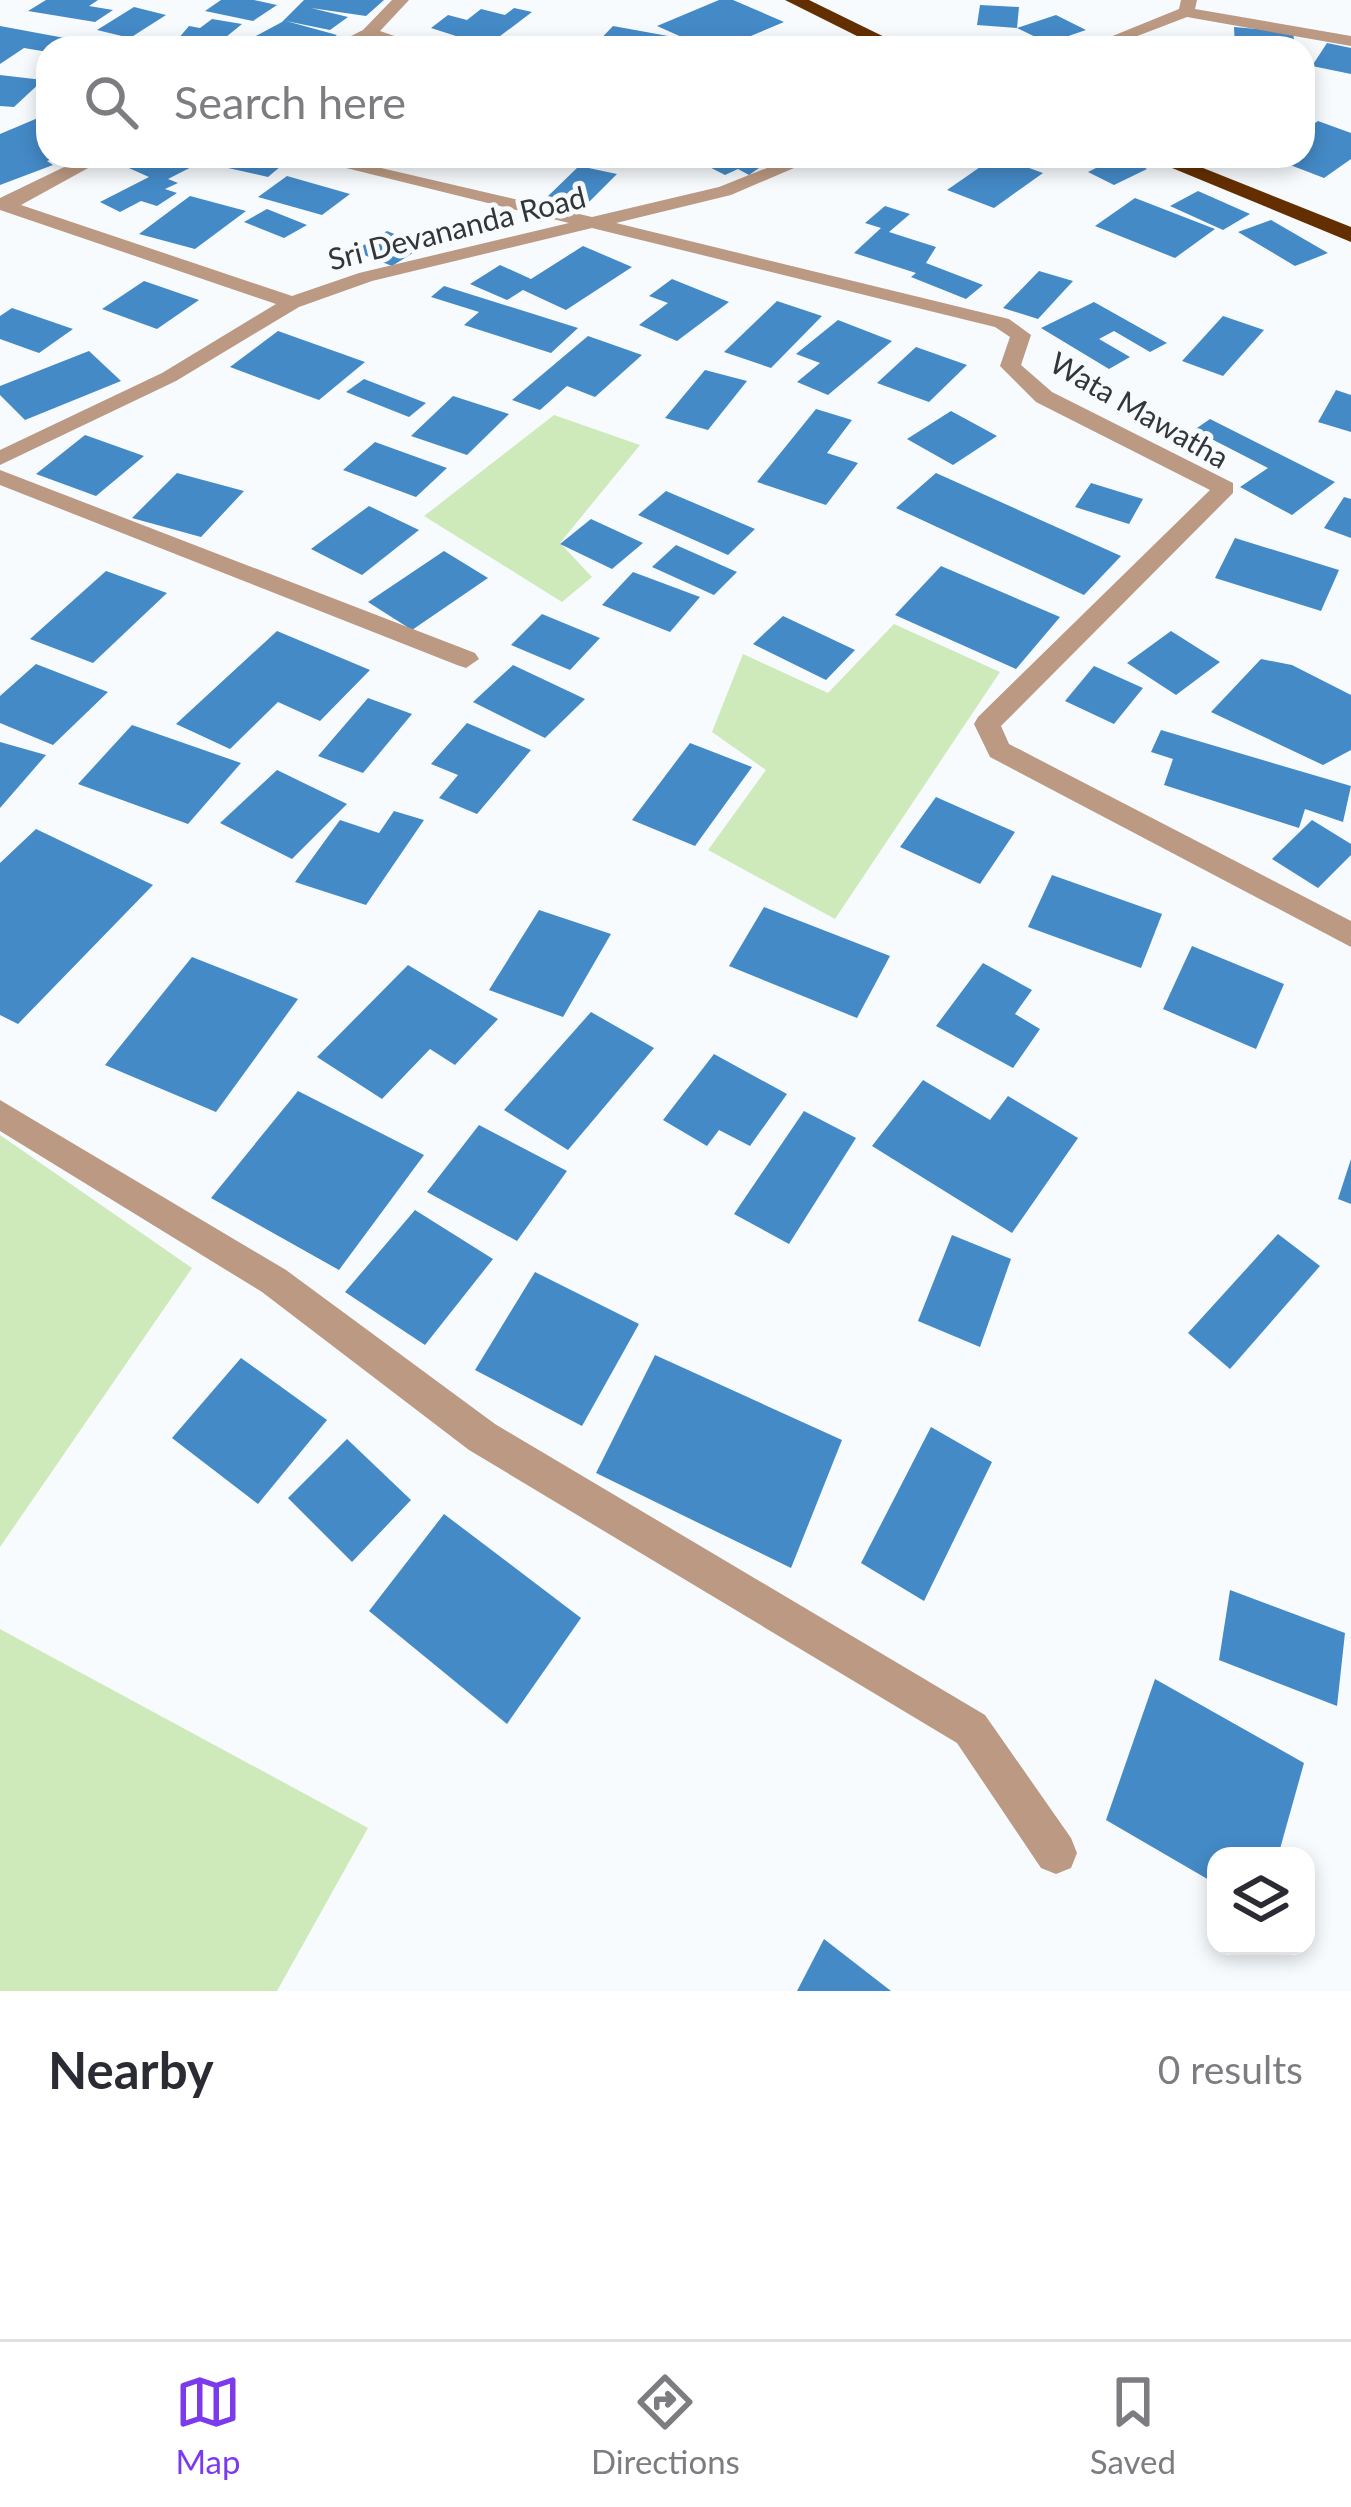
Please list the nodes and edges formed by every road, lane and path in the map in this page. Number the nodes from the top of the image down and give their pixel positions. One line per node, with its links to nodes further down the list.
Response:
1 (400, 0): 4 (street)
2 (794, 0): 7 (highway)
3 (1188, 6): 8 (street); 9 (street)
4 (369, 33): 5 (street); 6 (street)
5 (362, 36)
6 (379, 36)
7 (872, 36)
8 (1119, 36)
9 (1351, 40)
10 (77, 168): 14 (street)
11 (369, 168): 15 (street, Wata Mawatha)
12 (783, 168): 15 (street, Sri Devananda Road)
13 (1184, 168): 16 (highway)
14 (2, 205): 17 (street)
15 (604, 224): 17 (street, Sri Devananda Road); 21 (street, Wata Mawatha)
16 (1351, 235)
17 (292, 303): 18 (street, Sri Devananda Road)
18 (0, 458)
19 (0, 477): 20 (street)
20 (466, 659)
21 (1351, 935)
22 (0, 1114): 23 (street)
23 (1056, 1853)

